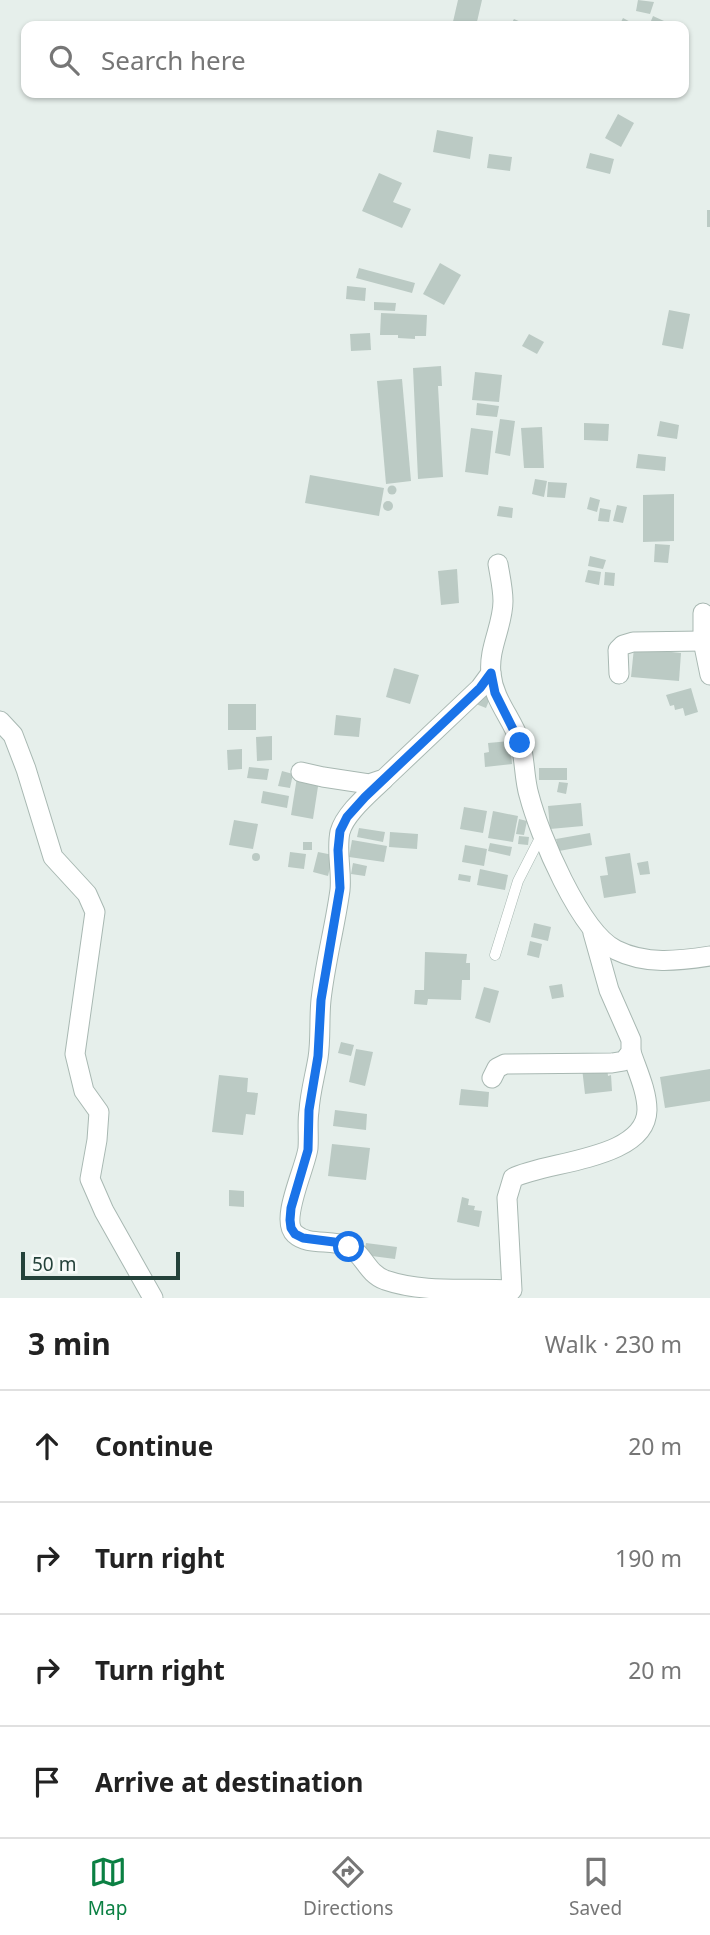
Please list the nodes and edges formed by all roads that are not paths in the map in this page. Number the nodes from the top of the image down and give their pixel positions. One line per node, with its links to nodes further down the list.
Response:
1 (498, 564): 4 (street)
2 (703, 613): 3 (street)
3 (704, 641): 5 (street); 6 (street)
4 (491, 673): 9 (street); 10 (street)
5 (619, 674)
6 (710, 675)
7 (0, 721): 16 (street)
8 (301, 772): 9 (street)
9 (384, 779): 14 (street)
10 (541, 835): 11 (street); 12 (lane)
11 (593, 933): 13 (street); 14 (street)
12 (495, 955)
13 (710, 956)
14 (631, 1052): 15 (street)
15 (492, 1078)
16 (153, 1298)

